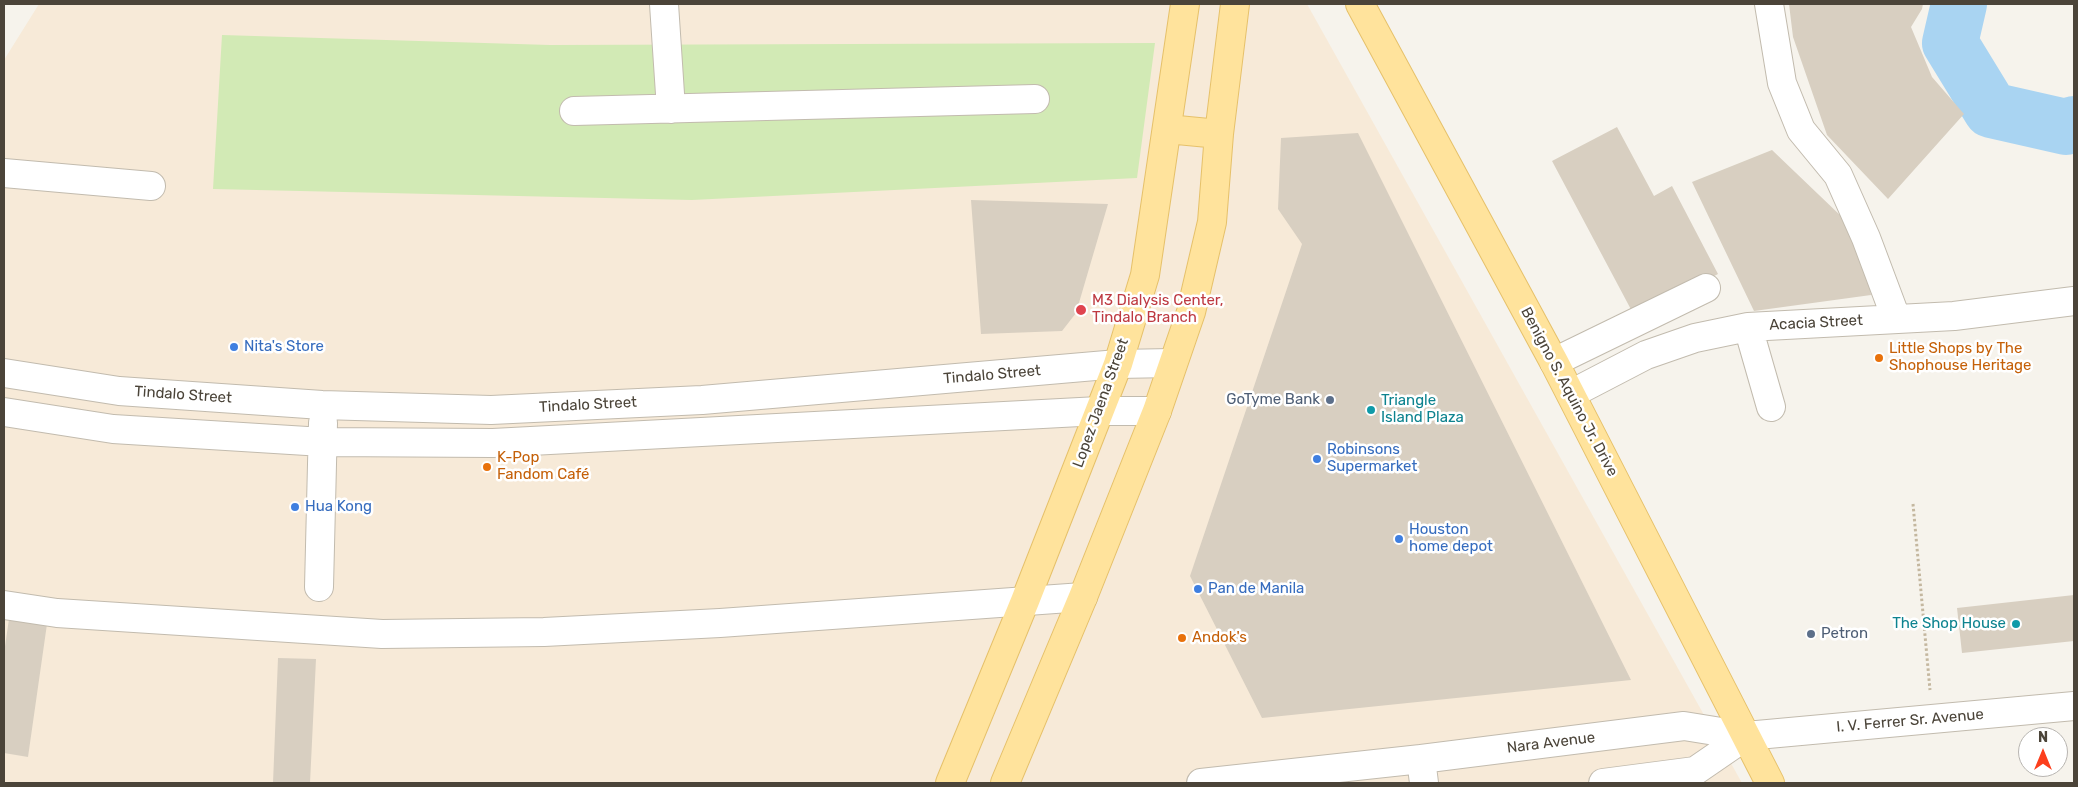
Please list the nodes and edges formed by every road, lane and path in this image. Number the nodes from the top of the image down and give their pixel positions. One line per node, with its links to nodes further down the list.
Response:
1 (664, 4): 7 (street)
2 (1185, 4): 9 (main road, Lopez Jaena Street)
3 (1235, 4): 10 (main road)
4 (1360, 4): 17 (main road, Benigno S. Aquino Jr. Drive)
5 (1769, 4): 15 (street)
6 (1035, 99): 7 (street)
7 (670, 110): 8 (street)
8 (574, 111)
9 (1167, 129): 10 (main road); 19 (main road, Lopez Jaena Street)
10 (1219, 134): 18 (main road)
11 (4, 174): 12 (street)
12 (151, 186)
13 (1706, 288): 17 (street)
14 (2074, 301): 15 (street, Acacia Street)
15 (1896, 318): 16 (street, Acacia Street)
16 (1748, 327): 22 (street, Acacia Street); 25 (street)
17 (1554, 362): 22 (main road, Benigno S. Aquino Jr. Drive)
18 (1172, 363): 19 (street, Tindalo Street); 28 (main road)
19 (1118, 364): 23 (street, Tindalo Street); 27 (main road, Lopez Jaena Street)
20 (4, 373): 21 (street, Tindalo Street)
21 (119, 391): 24 (street, Tindalo Street); 30 (street)
22 (1571, 394): 41 (main road, Benigno S. Aquino Jr. Drive)
23 (702, 400): 26 (street, Tindalo Street); 31 (street)
24 (322, 405): 26 (street, Tindalo Street); 32 (street)
25 (1771, 407)
26 (491, 410): 33 (street)
27 (1100, 411): 28 (street); 31 (street); 37 (main road, Lopez Jaena Street)
28 (1157, 411): 36 (main road)
29 (4, 412): 30 (street)
30 (113, 429): 32 (street)
31 (703, 432): 33 (street)
32 (323, 442): 33 (street); 35 (street)
33 (493, 442)
34 (1913, 504): 40 (path)
35 (319, 586)
36 (1083, 597): 37 (street); 46 (main road)
37 (1025, 601): 38 (street); 45 (main road, Lopez Jaena Street)
38 (4, 605)
39 (2074, 706): 40 (street, I. V. Ferrer Sr. Avenue)
40 (1932, 719): 41 (street, I. V. Ferrer Sr. Avenue)
41 (1746, 736): 42 (street, Nara Avenue); 44 (street); 49 (main road, Benigno S. Aquino Jr. Drive)
42 (1423, 771): 43 (street, Nara Avenue)
43 (1304, 778): 47 (street, Nara Avenue)
44 (1652, 781): 48 (street)
45 (950, 783)
46 (1005, 783)
47 (1202, 783)
48 (1604, 783)
49 (1770, 783)

